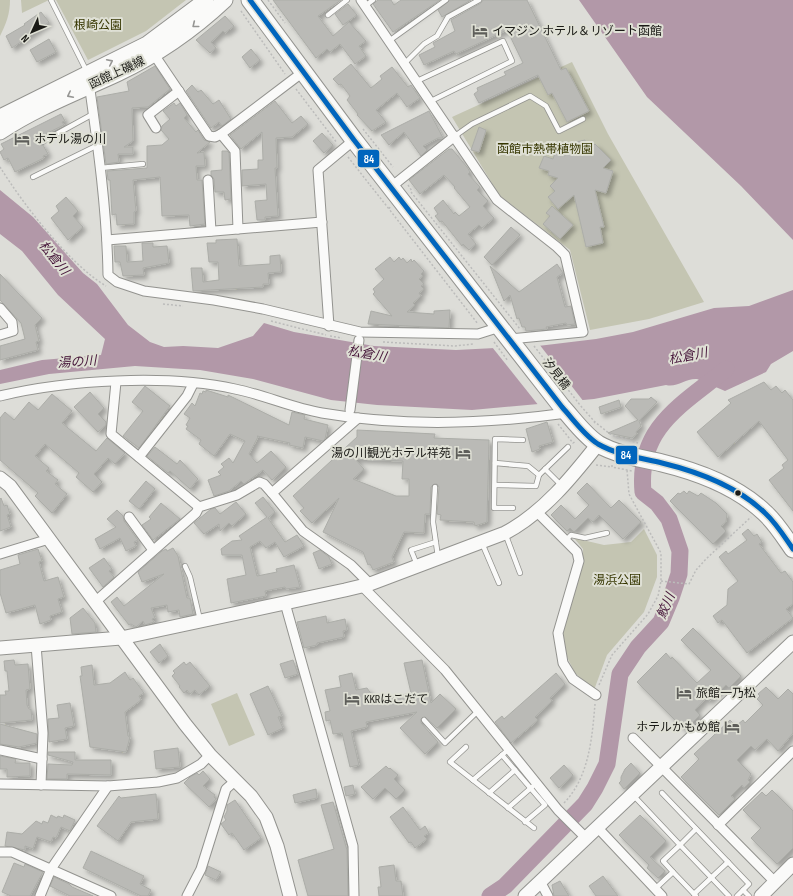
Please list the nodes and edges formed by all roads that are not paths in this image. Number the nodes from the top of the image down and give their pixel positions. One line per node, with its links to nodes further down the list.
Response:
1 (52, 0): 15 (lane)
2 (206, 0): 12 (main road, 函館上磯線)
3 (225, 0): 12 (main road, 函館上磯線, one-way to 12)
4 (347, 0): 10 (lane)
5 (373, 0): 9 (lane)
6 (446, 0): 11 (lane)
7 (479, 0): 13 (lane)
8 (251, 1): 14 (highway)
9 (363, 3): 11 (street)
10 (328, 15)
11 (389, 41): 13 (street)
12 (150, 50): 15 (main road, 函館上磯線); 17 (street)
13 (404, 63): 16 (street)
14 (297, 77): 24 (street); 28 (highway)
15 (88, 79): 19 (street); 20 (main road, 函館上磯線); 23 (main road, 函館上磯線, one-way to 23)
16 (417, 81): 18 (street); 18 (lane)
17 (179, 91): 22 (street); 24 (street)
18 (431, 101): 25 (street)
19 (93, 114): 26 (lane); 27 (street)
20 (0, 117)
21 (583, 119): 25 (lane)
22 (156, 128)
23 (0, 132)
24 (222, 134): 35 (street)
25 (455, 136): 33 (street); 41 (street)
26 (42, 142)
27 (98, 145): 30 (street); 31 (lane)
28 (348, 145): 33 (highway); 34 (street)
29 (143, 164): 30 (lane)
30 (100, 168): 37 (street)
31 (33, 177)
32 (208, 180): 36 (street)
33 (396, 194): 41 (highway)
34 (322, 222): 35 (street); 39 (street)
35 (238, 229): 36 (street)
36 (211, 231): 37 (street)
37 (107, 240): 39 (street)
38 (0, 308): 40 (street)
39 (329, 326): 41 (street)
40 (0, 335)
41 (501, 338): 47 (highway)
42 (359, 341): 46 (street)
43 (116, 382): 44 (street); 45 (street); 52 (street)
44 (193, 384): 48 (street); 52 (street)
45 (0, 396)
46 (350, 408)
47 (569, 408): 48 (street); 50 (highway)
48 (358, 418): 60 (street)
49 (523, 440): 53 (lane)
50 (598, 444): 58 (street); 71 (highway)
51 (568, 447): 54 (lane)
52 (139, 457): 61 (street)
53 (495, 464): 55 (lane); 57 (lane)
54 (545, 470): 55 (lane); 58 (lane)
55 (539, 475): 57 (lane)
56 (0, 478): 67 (street)
57 (495, 485): 62 (lane)
58 (562, 486): 63 (street)
59 (435, 487): 69 (lane)
60 (272, 492): 61 (street); 79 (street)
61 (199, 507): 72 (street)
62 (512, 508)
63 (537, 512): 65 (street); 68 (street)
64 (129, 517): 72 (street)
65 (505, 533): 70 (street); 77 (lane)
66 (607, 534): 68 (lane)
67 (49, 539): 73 (street); 80 (street)
68 (566, 540): 87 (street)
69 (436, 542): 74 (lane); 76 (lane)
70 (481, 542): 74 (street); 78 (lane)
71 (793, 548)
72 (153, 550): 80 (street)
73 (0, 554)
74 (438, 559): 76 (street)
75 (185, 566): 82 (lane)
76 (417, 566): 79 (street)
77 (520, 573)
78 (499, 583)
79 (366, 585): 81 (street); 88 (street)
80 (95, 602): 83 (street)
81 (285, 603): 82 (street); 132 (street)
82 (201, 622): 83 (street)
83 (121, 638): 85 (street); 95 (street)
84 (793, 642): 98 (street)
85 (36, 645): 86 (street); 97 (street)
86 (0, 648)
87 (596, 695)
88 (478, 711): 89 (lane); 92 (street)
89 (424, 720)
90 (633, 738): 98 (street)
91 (466, 748): 100 (lane)
92 (509, 749): 96 (lane); 105 (street)
93 (0, 750): 97 (street)
94 (793, 751): 111 (street)
95 (210, 755): 101 (street); 104 (street)
96 (502, 755): 99 (lane); 100 (lane)
97 (42, 759): 103 (street)
98 (662, 768): 108 (street); 111 (street)
99 (515, 770): 105 (lane); 106 (lane)
100 (473, 780): 106 (lane)
101 (235, 781): 130 (street); 131 (street)
102 (0, 784): 103 (street)
103 (41, 785): 104 (street)
104 (108, 786): 120 (street)
105 (534, 786): 109 (lane); 110 (lane); 115 (street)
106 (489, 793): 109 (lane)
107 (662, 793): 114 (lane)
108 (633, 794): 112 (street); 116 (lane)
109 (508, 808): 110 (lane)
110 (525, 822): 113 (lane)
111 (718, 825): 124 (street)
112 (597, 827): 115 (street); 125 (street)
113 (534, 828)
114 (696, 829): 116 (lane); 118 (lane)
115 (582, 834): 123 (street)
116 (680, 845): 121 (lane); 122 (lane)
117 (0, 852): 120 (street)
118 (728, 862): 122 (lane); 126 (lane)
119 (793, 864): 124 (street)
120 (51, 869): 128 (street); 129 (street)
121 (673, 872): 125 (lane); 127 (lane)
122 (711, 878): 127 (lane); 136 (lane)
123 (540, 882): 133 (street); 134 (street)
124 (775, 882): 139 (street)
125 (655, 889): 135 (street)
126 (743, 890): 137 (lane); 138 (lane)
127 (695, 895)
128 (40, 896)
129 (111, 896)
130 (187, 896)
131 (290, 896)
132 (354, 896)
133 (525, 896)
134 (548, 896)
135 (662, 896)
136 (729, 896)
137 (737, 896)
138 (749, 896)
139 (761, 896)

